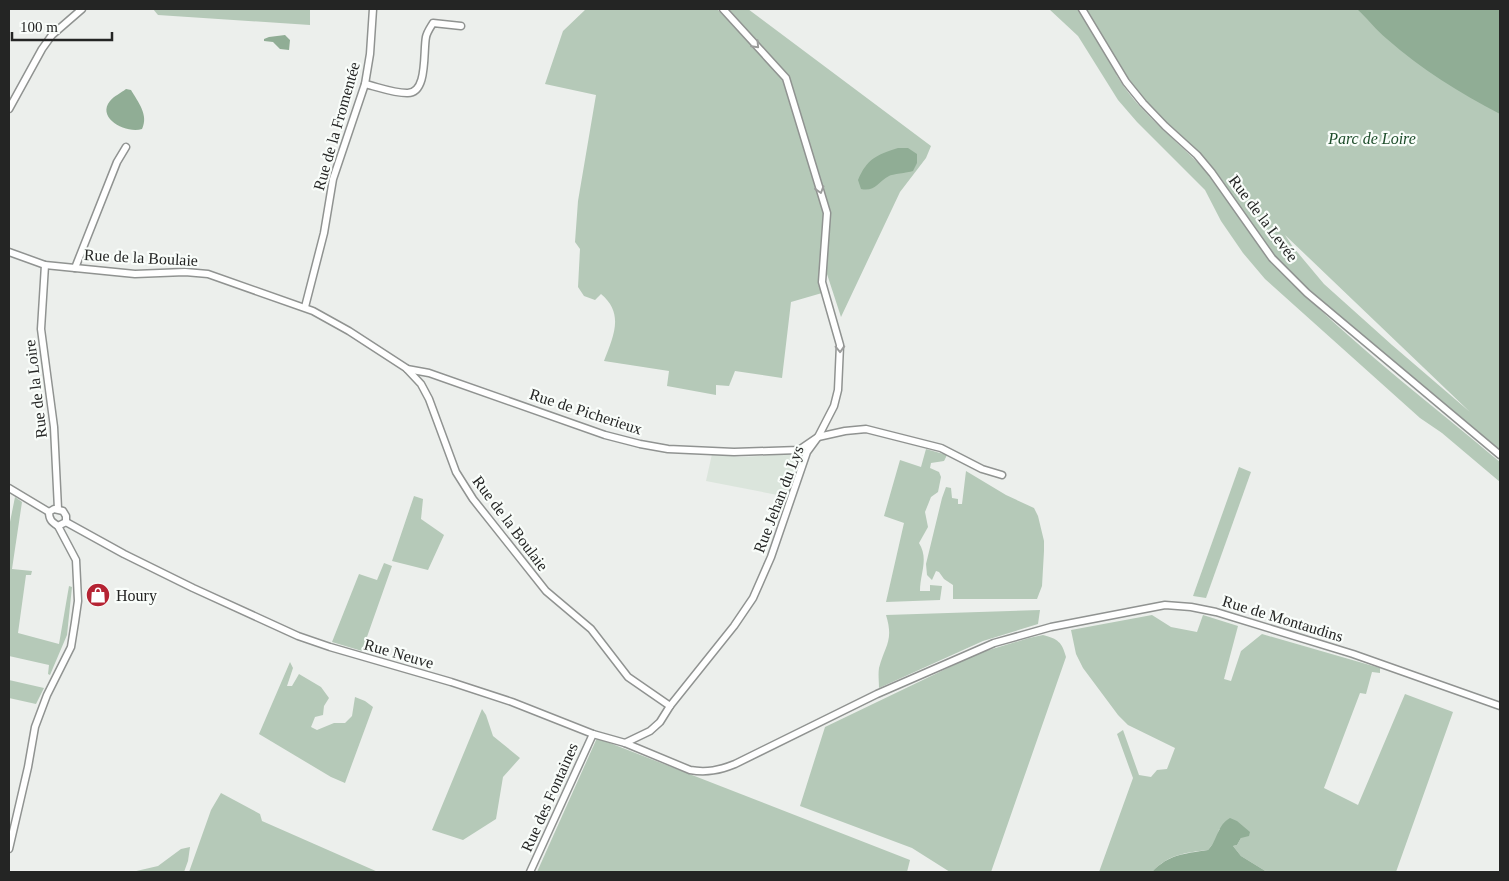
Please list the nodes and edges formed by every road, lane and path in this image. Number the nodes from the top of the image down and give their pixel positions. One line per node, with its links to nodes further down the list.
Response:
1 (82, 9): 7 (street)
2 (373, 9): 6 (street, Rue de la Fromentée)
3 (723, 9): 16 (street, Rue Jehan du Lys, one-way to 16)
4 (1082, 9): 17 (street, Rue de la Levée)
5 (461, 26): 6 (street)
6 (365, 84): 12 (street, Rue de la Fromentée)
7 (9, 110)
8 (126, 147): 11 (street)
9 (9, 252): 10 (street, Rue de la Boulaie)
10 (45, 266): 11 (street, Rue de la Boulaie); 20 (street, Rue de la Loire)
11 (75, 268): 12 (street, Rue de la Boulaie)
12 (305, 307): 13 (street, Rue de la Boulaie)
13 (406, 368): 14 (street, Rue de Picherieux); 15 (street, Rue de la Boulaie)
14 (434, 375): 15 (street); 16 (street, Rue de Picherieux)
15 (423, 387): 24 (street, Rue de la Boulaie)
16 (818, 437): 18 (street); 24 (street, Rue Jehan du Lys)
17 (1500, 455)
18 (1002, 475)
19 (9, 488): 21 (street)
20 (58, 509): 21 (street); 22 (street)
21 (49, 512): 23 (street)
22 (66, 522): 23 (street); 26 (street, Rue Neuve)
23 (58, 526): 29 (street)
24 (670, 706): 27 (street, Rue Jehan du Lys)
25 (1500, 706): 28 (street, Rue de Montaudins)
26 (593, 734): 27 (street, Rue Neuve); 30 (street, Rue des Fontaines)
27 (625, 743): 28 (street, Rue Neuve)
28 (736, 764)
29 (9, 849)
30 (530, 872)

